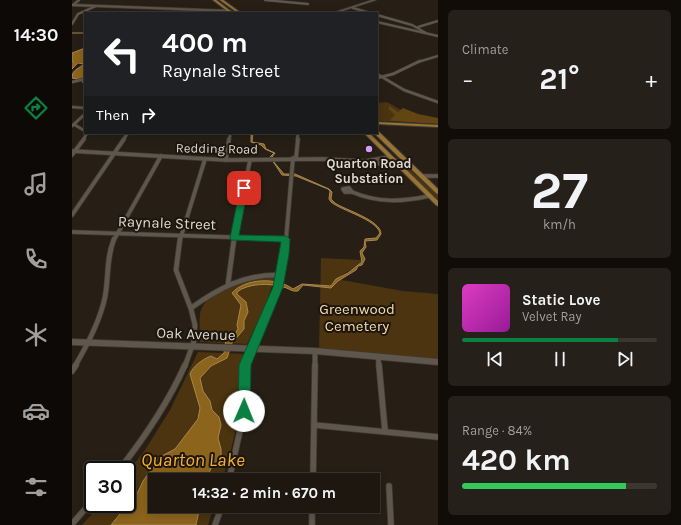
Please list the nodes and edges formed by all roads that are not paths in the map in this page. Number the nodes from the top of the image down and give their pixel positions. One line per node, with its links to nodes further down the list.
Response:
1 (79, 0): 8 (street)
2 (214, 0): 6 (main road)
3 (265, 0): 7 (street)
4 (375, 0): 10 (street)
5 (222, 1): 6 (main road); 13 (main road)
6 (217, 2): 12 (main road)
7 (308, 4)
8 (73, 5): 9 (street)
9 (96, 6): 12 (street); 19 (street)
10 (353, 8): 11 (street); 15 (street)
11 (341, 11): 14 (street)
12 (231, 12): 13 (main road)
13 (239, 12)
14 (337, 12)
15 (367, 12)
16 (378, 15): 20 (street)
17 (438, 21): 21 (street)
18 (378, 22): 23 (street)
19 (72, 24)
20 (408, 24): 21 (street); 22 (street)
21 (423, 24): 22 (street)
22 (418, 27): 23 (street)
23 (427, 33): 24 (street)
24 (438, 36)
25 (438, 56): 28 (street)
26 (378, 75): 28 (street)
27 (378, 78): 28 (street)
28 (382, 78): 31 (street)
29 (83, 80): 30 (street)
30 (72, 82)
31 (438, 102)
32 (72, 107): 33 (street)
33 (84, 108)
34 (84, 115): 36 (street)
35 (378, 123): 37 (main road)
36 (74, 126): 38 (street)
37 (438, 126)
38 (84, 131)
39 (87, 134): 46 (street)
40 (127, 134): 47 (street)
41 (298, 134): 50 (street)
42 (367, 134): 45 (main road); 49 (main road)
43 (378, 134): 45 (main road)
44 (230, 136): 52 (street)
45 (393, 149): 55 (main road)
46 (73, 153): 47 (street, Redding Road)
47 (114, 154): 48 (street, Redding Road); 63 (street)
48 (161, 156): 51 (street, Redding Road); 65 (street)
49 (390, 157): 54 (street, Redding Road); 55 (main road); 56 (main road)
50 (295, 158): 53 (street, Redding Road); 54 (street, Redding Road); 68 (street)
51 (206, 159): 52 (street, Redding Road); 66 (street)
52 (226, 160): 53 (street, Redding Road)
53 (250, 160): 67 (street)
54 (362, 161): 56 (street, Redding Road)
55 (410, 166): 57 (main road)
56 (401, 167): 61 (main road)
57 (421, 176): 58 (street); 60 (main road)
58 (438, 176)
59 (352, 192): 61 (street)
60 (438, 192)
61 (429, 196): 62 (main road)
62 (438, 204)
63 (72, 215)
64 (72, 232): 65 (street, Raynale Street)
65 (117, 234): 66 (street, Raynale Street); 73 (street)
66 (181, 236): 67 (street, Raynale Street); 71 (street)
67 (234, 238): 68 (street, Raynale Street); 70 (street)
68 (286, 239): 69 (street)
69 (281, 275): 70 (street); 75 (street)
70 (228, 284): 71 (street)
71 (191, 308): 74 (street)
72 (72, 342): 73 (street, Oak Avenue)
73 (88, 342): 74 (street, Oak Avenue); 79 (street)
74 (192, 346): 75 (street, Oak Avenue); 83 (street)
75 (251, 349): 76 (street, Oak Avenue); 84 (street)
76 (315, 351): 77 (street, Oak Avenue); 80 (street)
77 (378, 356): 78 (street, Oak Avenue); 81 (street)
78 (438, 362)
79 (72, 371)
80 (314, 424): 81 (street); 85 (street)
81 (385, 431): 82 (street)
82 (438, 436)
83 (126, 461)
84 (231, 473)
85 (313, 473)
86 (389, 486): 93 (street)
87 (84, 510): 90 (street)
88 (219, 513): 91 (street)
89 (312, 513): 92 (street)
90 (72, 524)
91 (215, 525)
92 (312, 525)
93 (391, 525)

